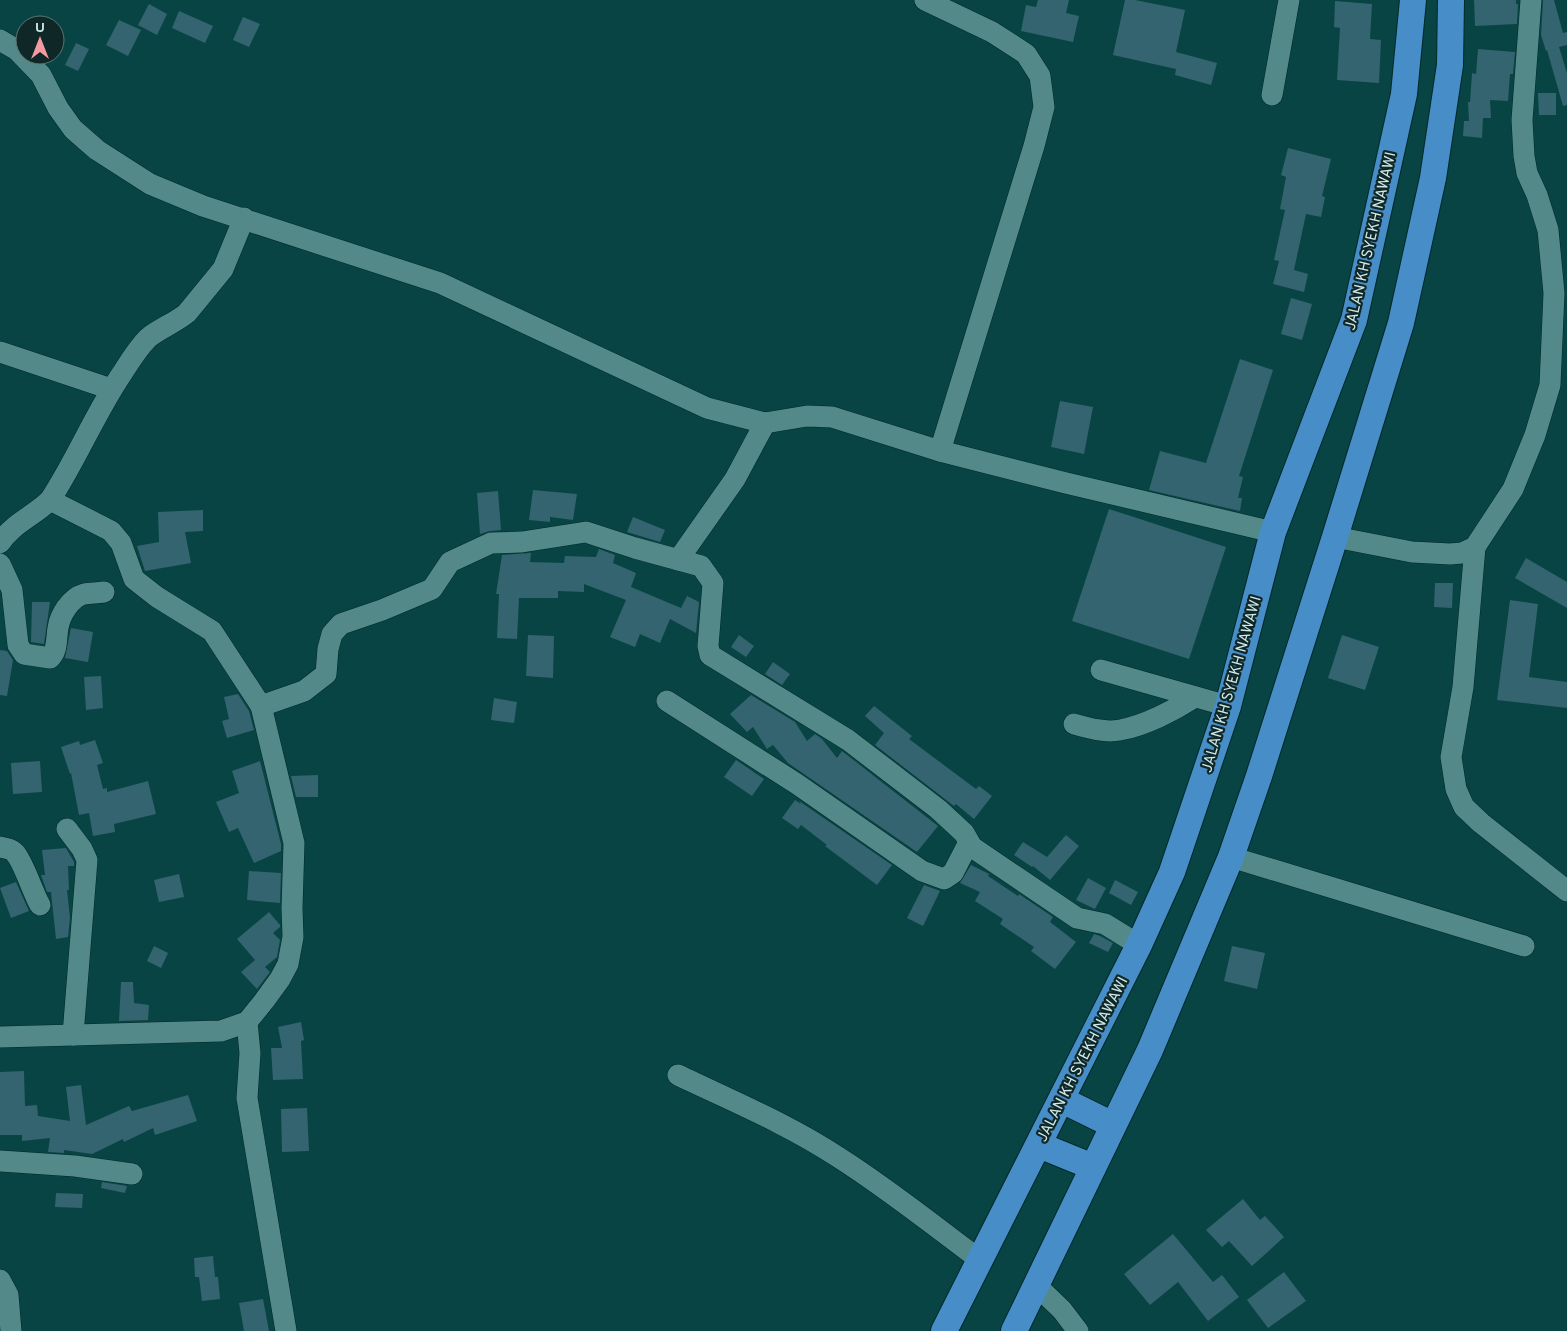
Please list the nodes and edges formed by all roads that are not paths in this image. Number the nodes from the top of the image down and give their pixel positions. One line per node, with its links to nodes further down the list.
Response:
1 (925, 0): 12 (street)
2 (1290, 0): 7 (street)
3 (1413, 0): 14 (main road, JALAN KH SYEKH NAWAWI)
4 (1451, 0): 15 (main road)
5 (1531, 0): 17 (street)
6 (0, 40): 8 (street)
7 (1272, 95)
8 (244, 218): 10 (street); 11 (street)
9 (0, 352): 10 (street)
10 (111, 390): 13 (street)
11 (765, 423): 12 (street); 18 (street)
12 (940, 450): 14 (street)
13 (50, 500): 16 (street); 24 (street)
14 (1273, 532): 25 (main road, JALAN KH SYEKH NAWAWI)
15 (1335, 538): 17 (street); 30 (main road)
16 (0, 543)
17 (1475, 547): 31 (street)
18 (678, 560): 24 (street); 28 (street)
19 (0, 564): 20 (street)
20 (104, 592)
21 (1101, 670): 22 (street)
22 (1195, 697): 25 (street); 26 (street)
23 (667, 701): 28 (street)
24 (261, 706): 35 (street)
25 (1228, 706): 33 (main road, JALAN KH SYEKH NAWAWI)
26 (1074, 724)
27 (67, 829): 36 (street)
28 (969, 842): 33 (street)
29 (0, 847): 32 (street)
30 (1231, 857): 34 (street); 40 (main road)
31 (1567, 891)
32 (40, 905)
33 (1139, 945): 39 (main road, JALAN KH SYEKH NAWAWI)
34 (1524, 946)
35 (247, 1022): 36 (street); 49 (street)
36 (73, 1036): 37 (street)
37 (0, 1038)
38 (678, 1075): 45 (street)
39 (1062, 1100): 40 (main road); 41 (main road, JALAN KH SYEKH NAWAWI)
40 (1113, 1125): 43 (main road)
41 (1039, 1145): 43 (main road); 45 (main road, JALAN KH SYEKH NAWAWI)
42 (0, 1161): 44 (street)
43 (1093, 1167): 47 (main road)
44 (132, 1174)
45 (980, 1260): 50 (main road, JALAN KH SYEKH NAWAWI)
46 (0, 1280): 48 (street)
47 (1036, 1285): 51 (main road); 52 (street)
48 (11, 1331)
49 (286, 1331)
50 (944, 1331)
51 (1014, 1331)
52 (1078, 1331)

